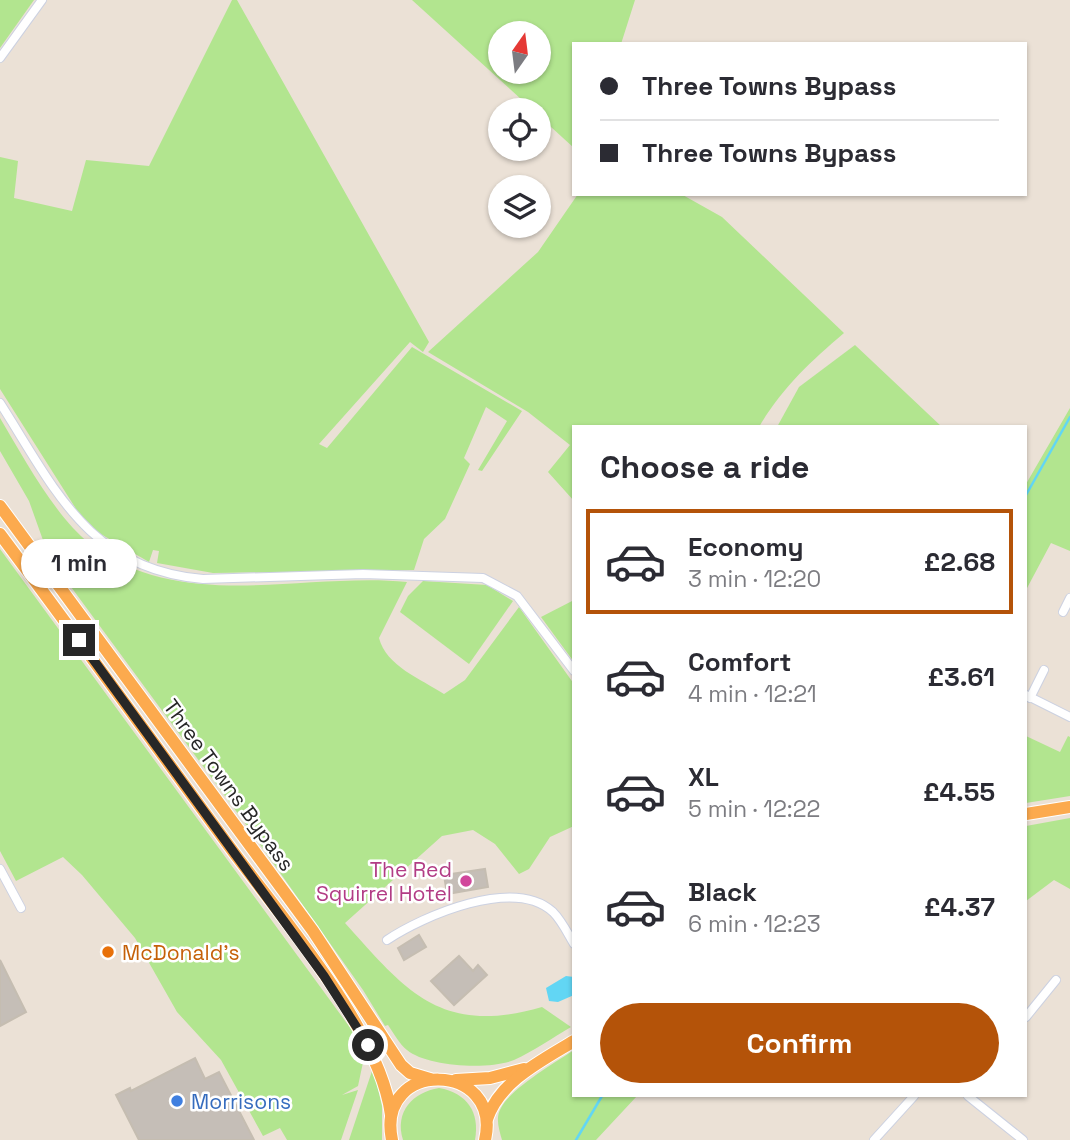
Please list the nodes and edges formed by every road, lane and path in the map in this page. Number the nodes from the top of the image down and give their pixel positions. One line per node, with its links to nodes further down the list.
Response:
1 (42, 0): 2 (street)
2 (0, 58)
3 (0, 402): 8 (street)
4 (0, 506): 23 (highway, Three Towns Bypass)
5 (0, 534): 27 (highway, Three Towns Bypass)
6 (1070, 598): 7 (street)
7 (1063, 612)
8 (572, 668)
9 (1044, 670): 10 (street)
10 (1028, 697): 11 (street)
11 (1070, 717)
12 (1070, 807): 13 (highway)
13 (1027, 814)
14 (0, 869): 15 (street)
15 (2, 879): 16 (street)
16 (21, 908)
17 (387, 940): 18 (street)
18 (572, 941)
19 (1056, 980): 20 (street)
20 (1027, 1016)
21 (572, 1042): 22 (highway)
22 (532, 1066): 24 (highway); 28 (highway)
23 (430, 1079): 24 (highway); 27 (highway)
24 (449, 1079): 28 (highway)
25 (913, 1097): 30 (street)
26 (969, 1097): 31 (street)
27 (391, 1115): 29 (highway, Three Towns Bypass)
28 (487, 1133)
29 (392, 1140)
30 (874, 1140)
31 (1023, 1140)

